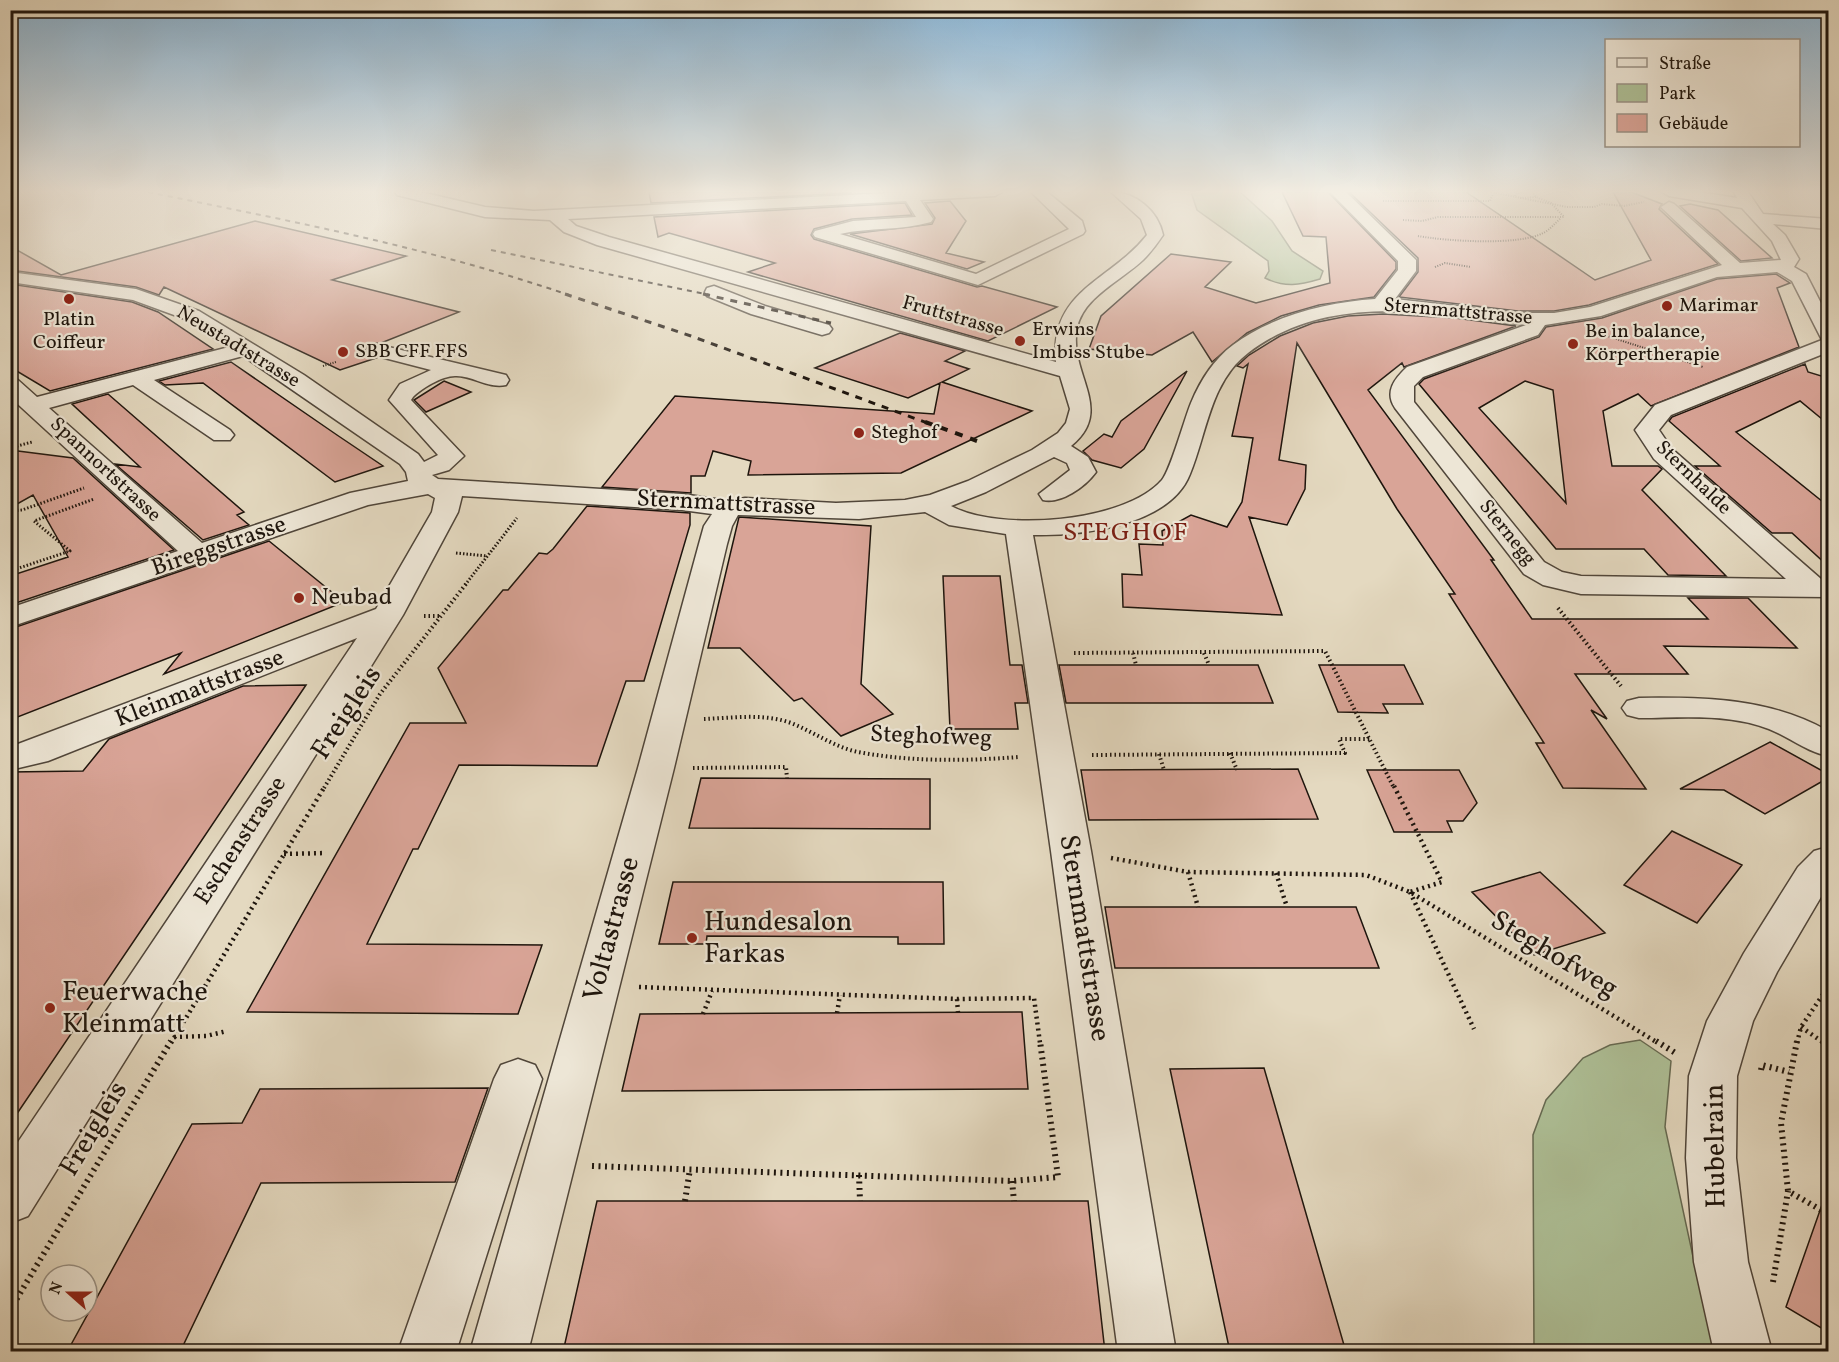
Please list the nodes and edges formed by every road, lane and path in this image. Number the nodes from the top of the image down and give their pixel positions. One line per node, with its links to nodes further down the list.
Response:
1 (601, 256): 14 (street)
2 (655, 256): 28 (street, Fruttstrasse)
3 (895, 256): 4 (street)
4 (1027, 256)
5 (1138, 256): 28 (street)
6 (1402, 256): 9 (street)
7 (1724, 256): 11 (street)
8 (1788, 256): 12 (street)
9 (1407, 267): 10 (path); 16 (street)
10 (1471, 267)
11 (1736, 268): 12 (street, Sternmattstrasse); 17 (street, Sternmattstrasse)
12 (1782, 276): 21 (street)
13 (10, 277): 20 (street, Neustadtstrasse)
14 (673, 279)
15 (695, 286): 18 (street)
16 (1382, 304): 17 (street, Sternmattstrasse); 41 (street, Sternmattstrasse)
17 (1531, 319): 46 (street, Sternegg)
18 (822, 329)
19 (1600, 334): 26 (path)
20 (223, 335): 23 (street, Neustadtstrasse); 25 (street)
21 (1828, 336)
22 (1828, 345): 46 (street, Sternhalde)
23 (245, 349): 29 (street); 34 (street, Neustadtstrasse)
24 (376, 350): 27 (street)
25 (144, 354)
26 (1696, 364)
27 (452, 369): 30 (street); 34 (street)
28 (1069, 372): 33 (street)
29 (137, 378): 31 (street); 32 (street)
30 (498, 380)
31 (23, 389): 35 (street, Spannortstrasse)
32 (222, 435)
33 (1051, 448): 37 (street); 38 (street)
34 (425, 478): 36 (street, Sternmattstrasse); 43 (street, Bireggstrasse); 48 (street, Eschenstrasse)
35 (117, 484): 40 (path); 43 (street, Spannortstrasse); 45 (path)
36 (537, 492): 39 (street, Sternmattstrasse); 44 (path, Freigleis)
37 (1052, 494)
38 (928, 504): 39 (street, Sternmattstrasse); 41 (street, Sternmattstrasse)
39 (729, 509): 56 (street, Voltastrasse)
40 (10, 511)
41 (1018, 526): 50 (street, Sternmattstrasse)
42 (447, 552): 44 (path)
43 (197, 554): 49 (street, Bireggstrasse)
44 (488, 556): 68 (path, Freigleis)
45 (10, 571)
46 (1821, 588)
47 (1557, 607): 55 (path)
48 (388, 615): 62 (street, Kleinmattstrasse); 96 (street, Eschenstrasse)
49 (10, 618)
50 (1040, 652): 51 (path); 61 (street, Sternmattstrasse)
51 (1133, 653): 52 (path); 53 (path)
52 (1204, 653): 54 (path); 57 (path)
53 (1136, 665)
54 (1209, 665)
55 (1639, 708): 58 (street)
56 (668, 720): 61 (path, Steghofweg); 63 (street, Voltastrasse)
57 (1370, 739): 59 (path, Steghofweg); 73 (path)
58 (1828, 745)
59 (1230, 753): 60 (path, Steghofweg); 65 (path)
60 (1159, 754): 61 (path, Steghofweg); 64 (path)
61 (1056, 755): 67 (street, Sternmattstrasse)
62 (10, 759)
63 (656, 768): 66 (path); 76 (street, Voltastrasse)
64 (1164, 770)
65 (1237, 770)
66 (787, 778)
67 (1071, 851): 71 (path, Steghofweg); 106 (street, Sternmattstrasse)
68 (283, 854): 69 (path); 87 (path, Freigleis)
69 (326, 854)
70 (1828, 861): 103 (street, Hubelrain)
71 (1188, 872): 72 (path, Steghofweg); 74 (path)
72 (1276, 873): 73 (path, Steghofweg); 75 (path)
73 (1410, 892): 85 (path); 89 (path, Steghofweg)
74 (1198, 907)
75 (1287, 907)
76 (598, 984): 78 (path); 91 (street, Voltastrasse)
77 (1826, 990): 84 (path)
78 (712, 991): 79 (path); 83 (path)
79 (840, 995): 80 (path); 81 (path)
80 (957, 999): 82 (path); 94 (path)
81 (837, 1013)
82 (957, 1013)
83 (703, 1014)
84 (1801, 1027): 88 (path); 95 (path)
85 (1474, 1029)
86 (227, 1031): 87 (path)
87 (173, 1037): 102 (path, Freigleis)
88 (1828, 1045)
89 (1676, 1054)
90 (518, 1079): 104 (street)
91 (549, 1165): 92 (path); 105 (street, Voltastrasse)
92 (690, 1169): 93 (path); 97 (path)
93 (859, 1174): 94 (path); 98 (path)
94 (1012, 1181): 99 (path)
95 (1788, 1191): 100 (path); 101 (path)
96 (10, 1198)
97 (685, 1201)
98 (860, 1201)
99 (1014, 1201)
100 (1828, 1214)
101 (1771, 1293)
102 (10, 1310)
103 (1782, 1348)
104 (427, 1352)
105 (500, 1352)
106 (1147, 1352)

